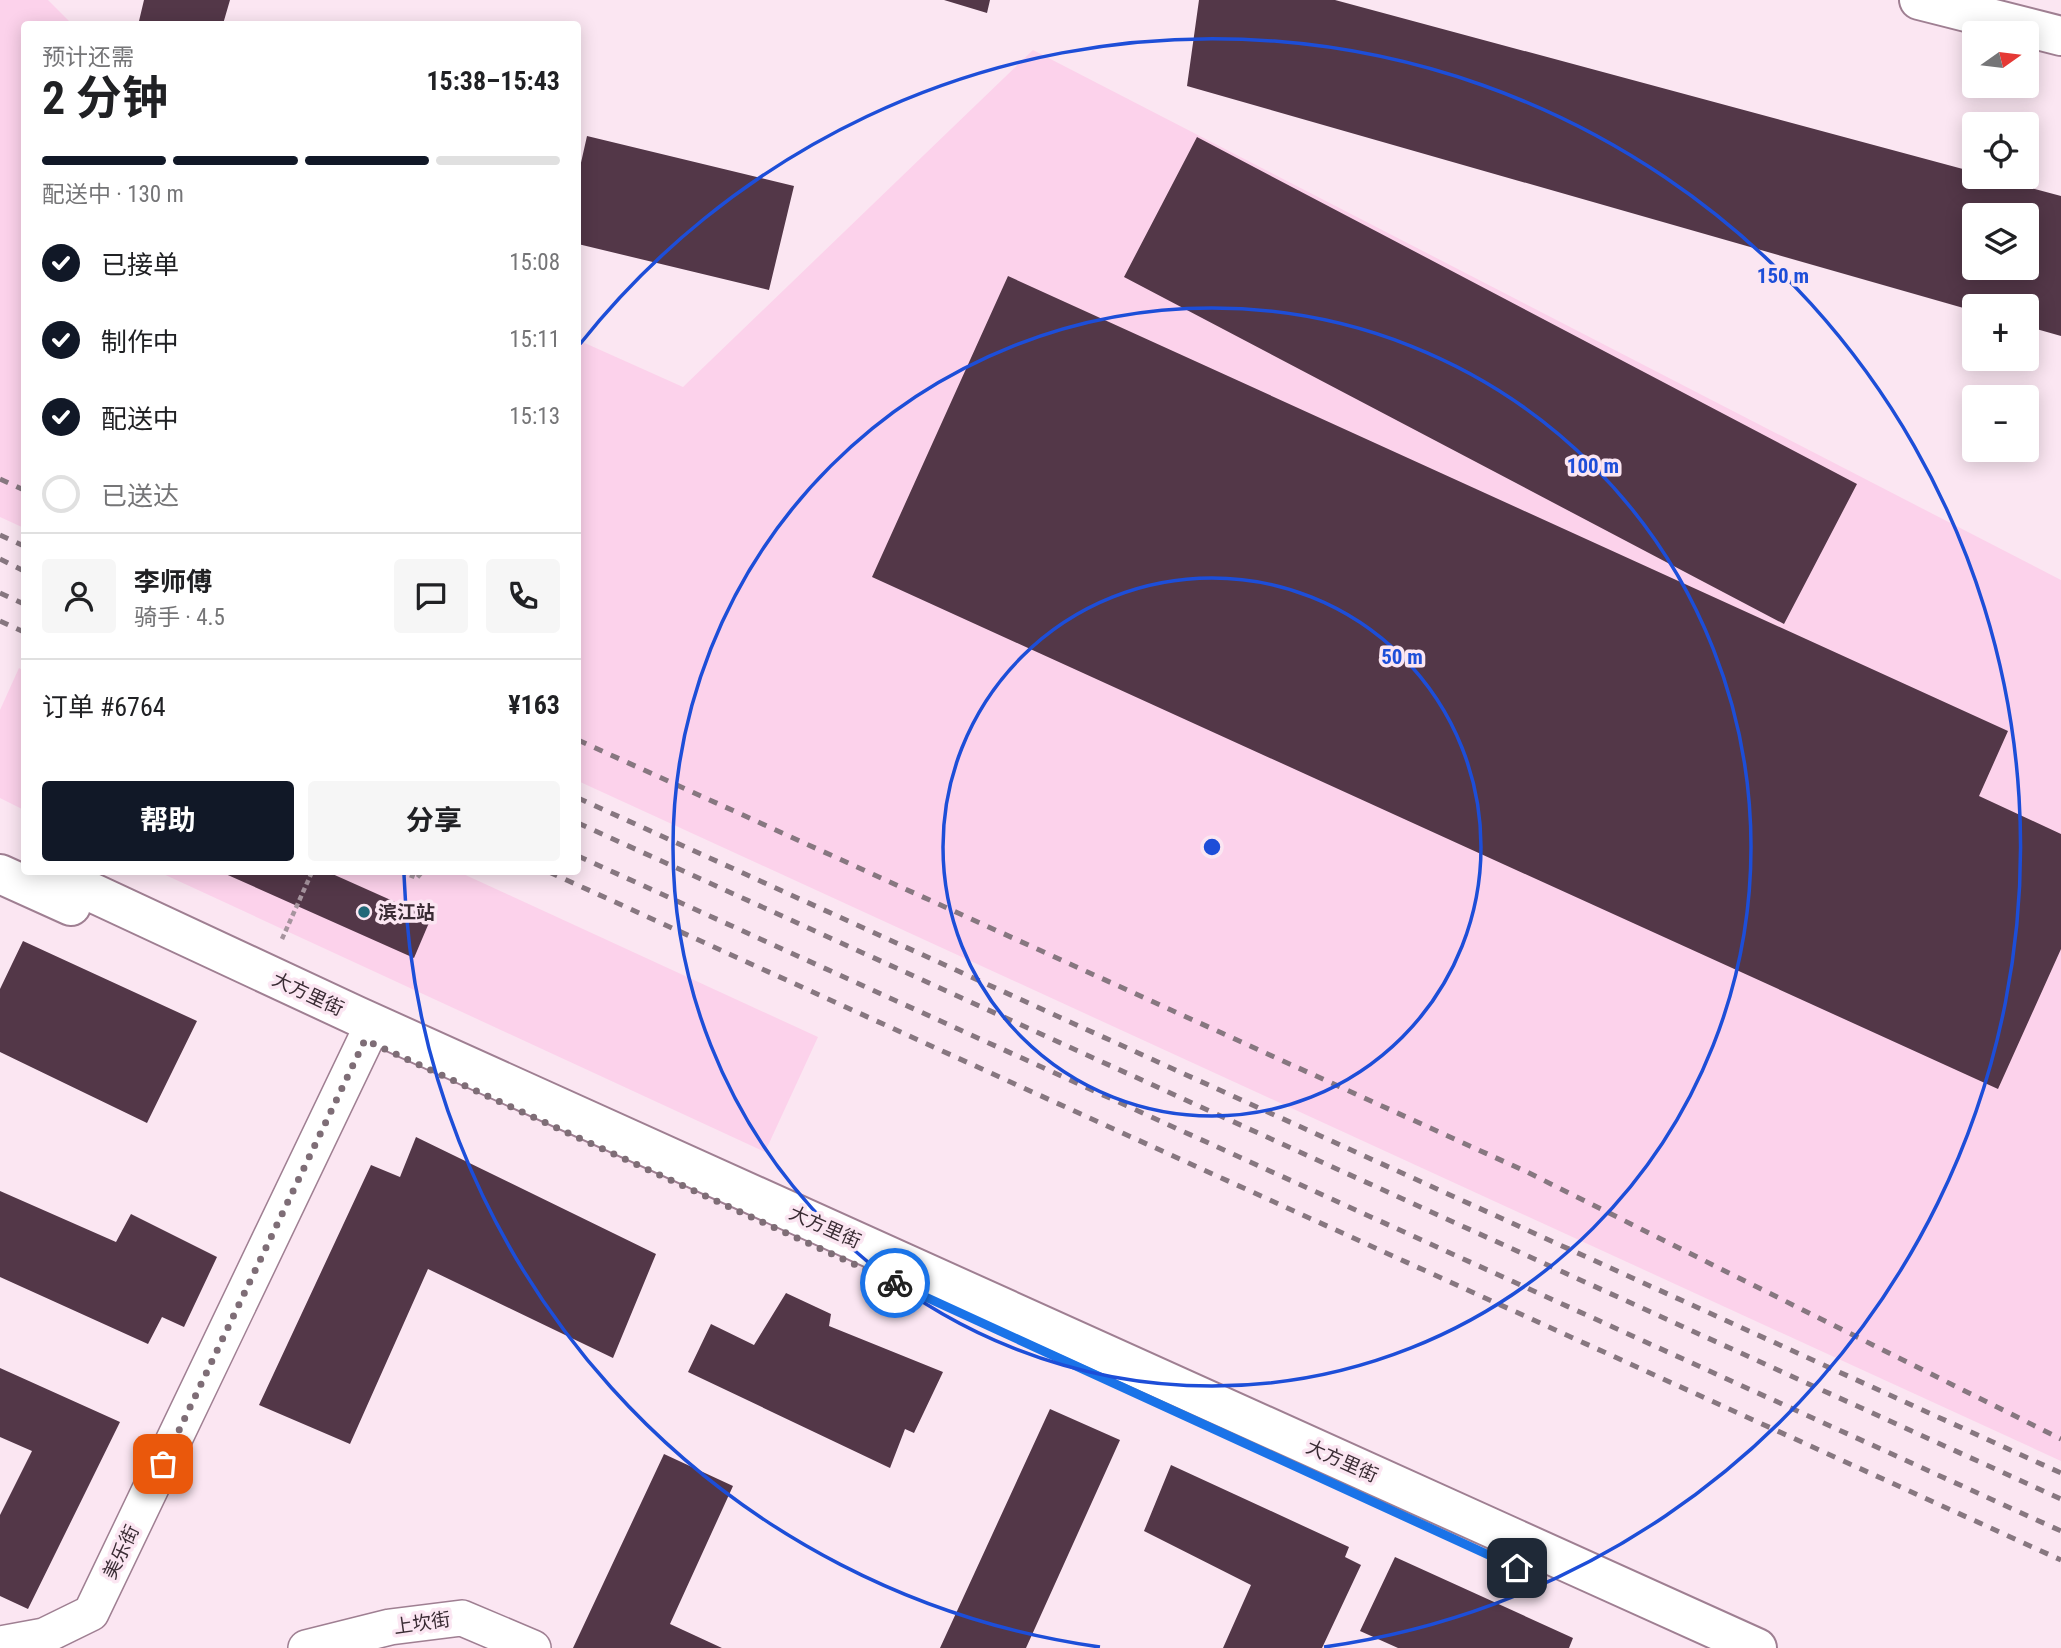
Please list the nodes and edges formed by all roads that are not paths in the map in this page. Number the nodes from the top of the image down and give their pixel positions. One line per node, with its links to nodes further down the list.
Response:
1 (1919, 0): 2 (main road)
2 (2061, 36)
3 (0, 849): 4 (main road)
4 (21, 859)
5 (0, 874): 7 (main road, 大方里街)
6 (54, 875): 7 (main road, 大方里街)
7 (369, 1032): 8 (street, 美乐街); 11 (main road, 大方里街); 12 (main road, 大方里街)
8 (0, 1644)
9 (306, 1648): 10 (street, 上坎街)
10 (533, 1648)
11 (1692, 1648)
12 (1757, 1648)

